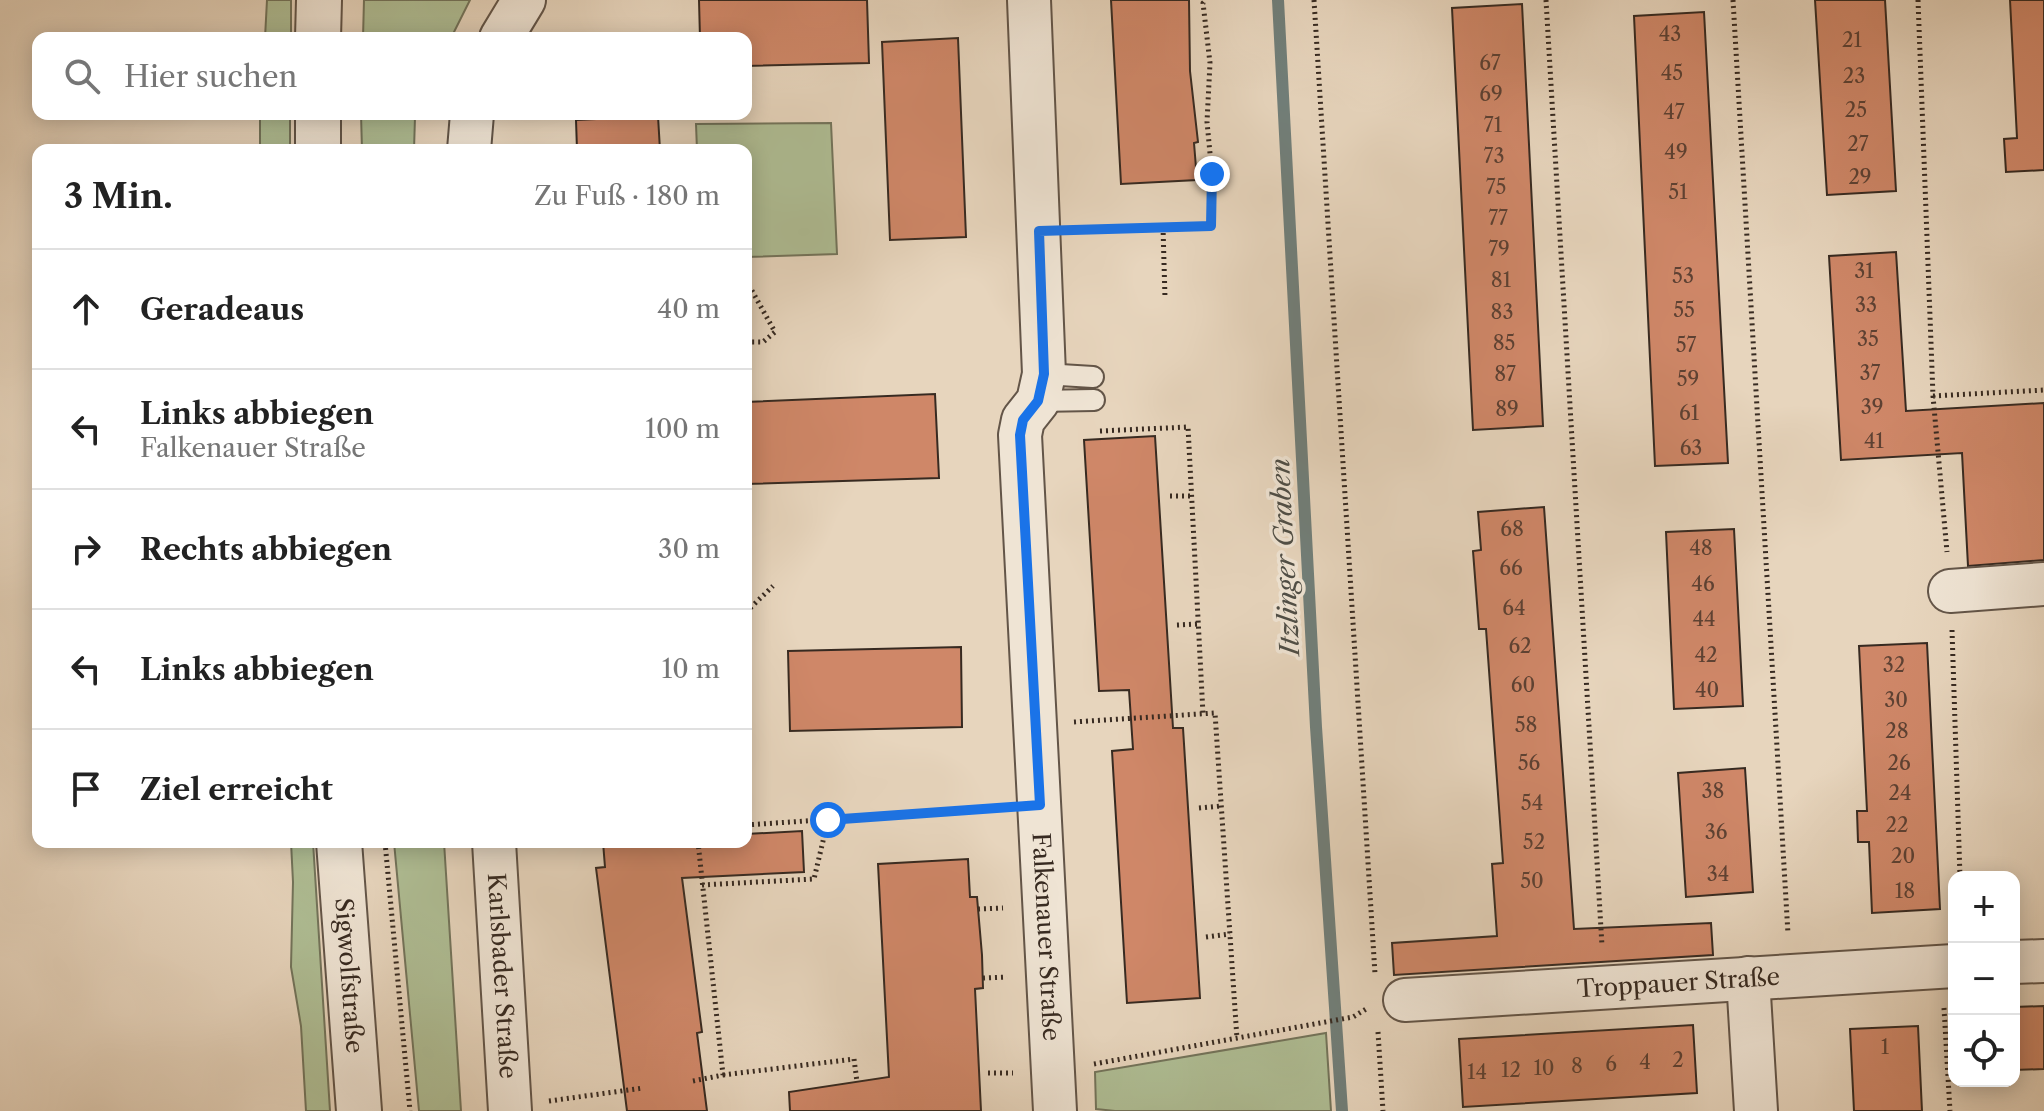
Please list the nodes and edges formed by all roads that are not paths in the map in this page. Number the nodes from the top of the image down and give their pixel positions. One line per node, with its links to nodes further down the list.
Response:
1 (319, 0): 4 (street)
2 (524, 0): 5 (street)
3 (1029, 0): 11 (street, Falkenauer Straße)
4 (318, 32)
5 (505, 32)
6 (318, 120): 8 (street)
7 (472, 120): 9 (street)
8 (318, 144)
9 (470, 144)
10 (1093, 377): 11 (lane)
11 (1041, 388): 12 (lane); 22 (street, Falkenauer Straße)
12 (1094, 400)
13 (2044, 584): 14 (street)
14 (1950, 591)
15 (339, 848): 24 (street, Sigwolfstraße)
16 (494, 848): 23 (street, Karlsbader Straße)
17 (2044, 961): 18 (street)
18 (2020, 962)
19 (1948, 966): 20 (street, Troppauer Straße)
20 (1748, 978): 21 (street, Troppauer Straße); 25 (street)
21 (1386, 1001)
22 (1054, 1091)
23 (510, 1109)
24 (359, 1111)
25 (1756, 1111)

